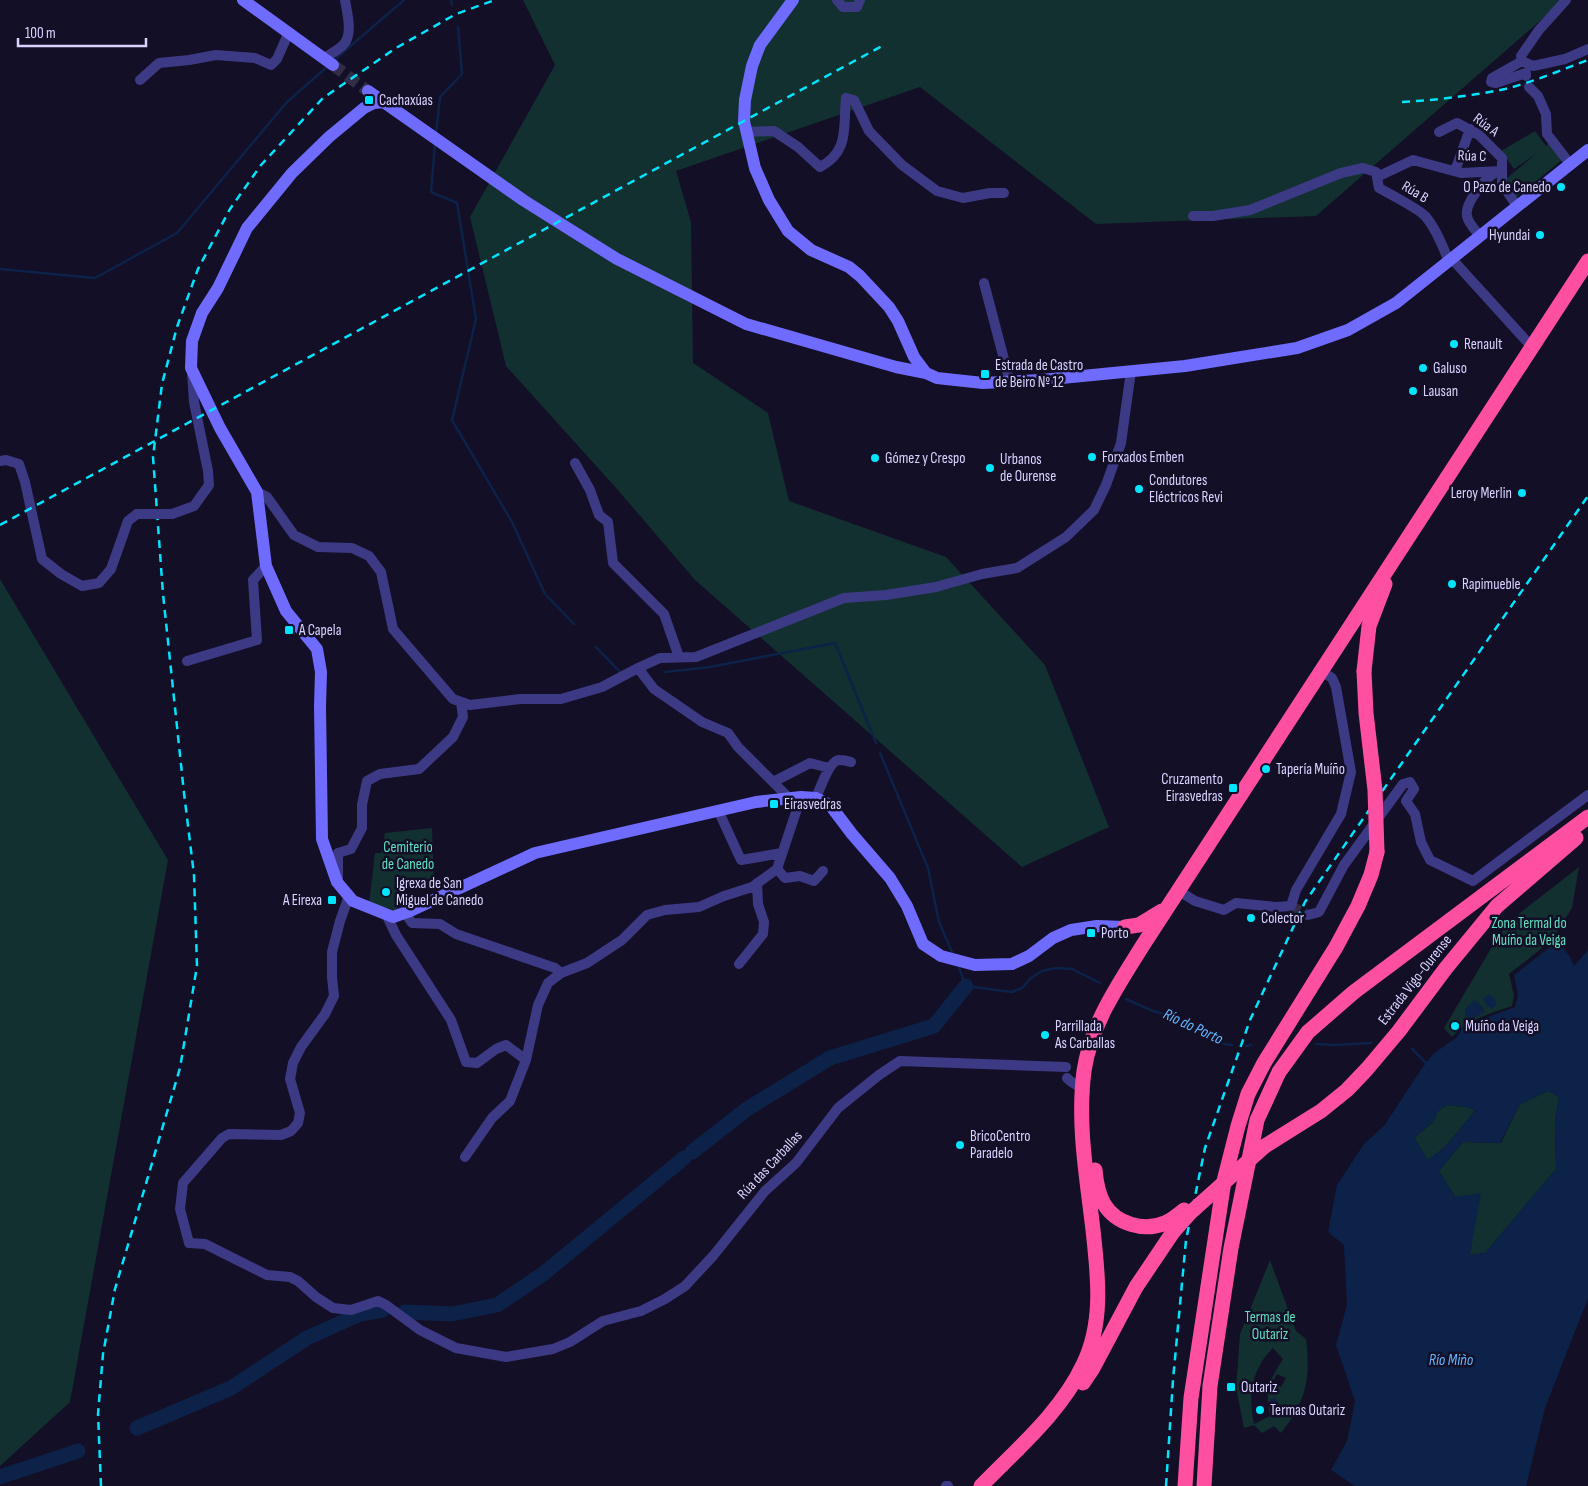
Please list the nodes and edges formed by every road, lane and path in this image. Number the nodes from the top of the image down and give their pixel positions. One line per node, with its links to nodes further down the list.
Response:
1 (243, 0): 7 (street)
2 (345, 0): 9 (street)
3 (793, 0): 17 (street)
4 (837, 0): 5 (street)
5 (860, 0)
6 (1566, 0): 10 (street)
7 (288, 32): 9 (street); 12 (street)
8 (1588, 49): 10 (street)
9 (328, 61)
10 (1522, 61): 11 (street)
11 (1526, 76)
12 (140, 80)
13 (1529, 88): 20 (street)
14 (368, 91): 15 (street)
15 (384, 102): 32 (street); 34 (street)
16 (1470, 129): 18 (street, Rúa A); 21 (street); 22 (street, Rúa A)
17 (746, 132): 24 (street); 34 (street)
18 (1438, 132)
19 (1588, 150): 20 (street)
20 (1570, 164): 25 (street)
21 (1455, 171): 22 (street, Rúa C); 23 (street, Rúa C)
22 (1501, 171): 25 (street, Rúa C); 27 (street)
23 (1377, 177): 26 (street); 28 (street, Rúa B)
24 (1004, 193)
25 (1517, 206): 27 (street)
26 (1193, 216)
27 (1480, 236): 28 (street)
28 (1450, 260): 31 (street); 33 (street)
29 (1588, 261): 31 (highway)
30 (984, 283): 35 (street)
31 (1531, 346): 39 (highway)
32 (191, 368): 36 (street, bridge); 38 (street)
33 (1131, 371): 35 (street); 41 (street)
34 (926, 373): 35 (street)
35 (1010, 382)
36 (0, 461)
37 (575, 463): 41 (street)
38 (257, 492): 40 (street); 45 (street)
39 (1406, 540): 44 (highway); 78 (highway, bridge)
40 (266, 566): 42 (street); 58 (street)
41 (679, 657): 43 (street)
42 (187, 661)
43 (638, 668): 45 (street); 48 (street)
44 (1321, 671): 60 (highway); 60 (street)
45 (461, 702): 58 (street)
46 (851, 762): 47 (street)
47 (829, 768): 48 (street); 51 (street)
48 (773, 782): 50 (street)
49 (1588, 795): 65 (street)
50 (794, 798): 51 (street); 52 (street); 55 (street)
51 (816, 798): 66 (street)
52 (718, 810): 55 (street); 63 (street)
53 (1588, 817): 79 (highway)
54 (1588, 828): 74 (highway, Estrada Vigo-Ourense)
55 (782, 853): 56 (street)
56 (778, 869): 57 (street); 59 (street)
57 (824, 871)
58 (338, 883): 61 (street)
59 (757, 883): 68 (street); 69 (street)
60 (1179, 891): 62 (highway)
61 (349, 896): 64 (street); 71 (street, Rúa das Carballas)
62 (1167, 909): 66 (highway); 67 (highway)
63 (405, 913): 64 (street); 69 (street)
64 (386, 914): 70 (street)
65 (1308, 915)
66 (1125, 927): 67 (highway)
67 (1142, 945): 73 (highway)
68 (739, 964)
69 (561, 973): 70 (street)
70 (526, 1060): 75 (street)
71 (1066, 1067)
72 (1066, 1078): 73 (street)
73 (1086, 1093): 74 (highway, bridge); 76 (highway)
74 (1265, 1146): 77 (highway, bridge)
75 (465, 1157)
76 (981, 1486)
77 (991, 1486)
78 (1185, 1486)
79 (1204, 1486)

